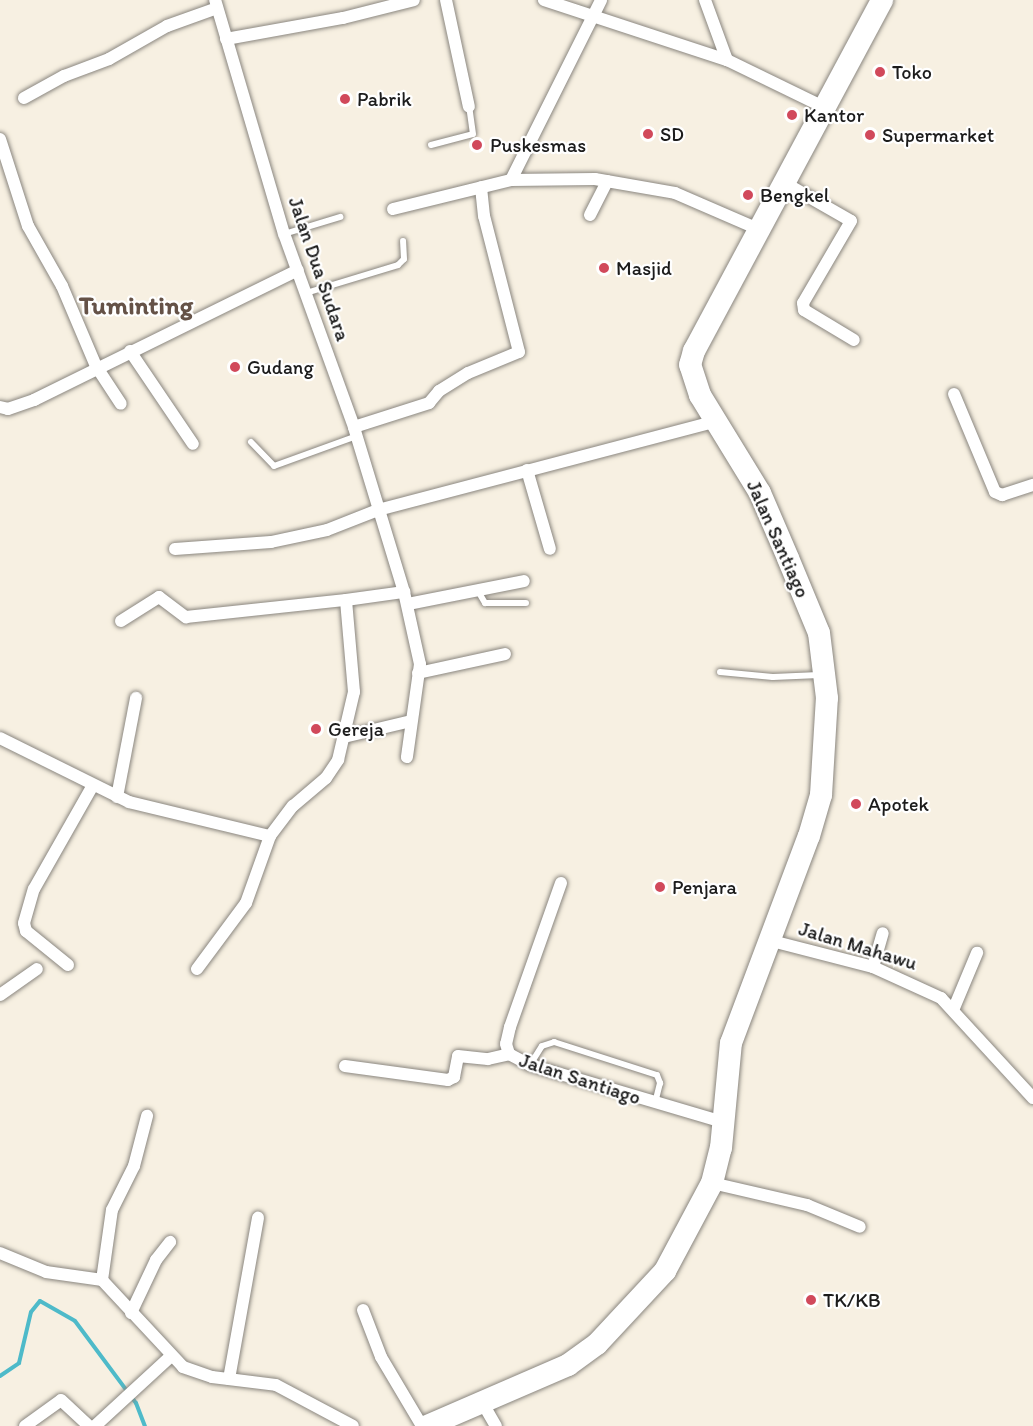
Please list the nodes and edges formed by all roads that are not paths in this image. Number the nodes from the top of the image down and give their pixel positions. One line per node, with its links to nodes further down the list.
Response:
1 (414, 0): 9 (street)
2 (446, 0): 12 (street)
3 (544, 0): 8 (street)
4 (601, 0): 8 (street)
5 (705, 0): 10 (street)
6 (882, 0): 13 (highway, Jalan Santiago)
7 (216, 4): 9 (street, Jalan Dua Sudara); 11 (street)
8 (592, 18): 10 (street); 16 (street)
9 (226, 39): 24 (street, Jalan Dua Sudara)
10 (727, 60): 13 (street)
11 (24, 98)
12 (469, 107): 15 (lane)
13 (824, 107): 18 (highway, Jalan Santiago)
14 (0, 139): 30 (street)
15 (431, 144)
16 (510, 180): 17 (street); 19 (street)
17 (607, 181): 21 (street); 23 (street)
18 (783, 182): 23 (highway, Jalan Santiago); 28 (street)
19 (481, 187): 20 (street); 35 (street)
20 (393, 209)
21 (590, 215)
22 (340, 217): 24 (lane)
23 (758, 229): 34 (highway, Jalan Santiago)
24 (284, 234): 26 (street, Jalan Dua Sudara)
25 (403, 241): 27 (lane)
26 (298, 270): 27 (street, Jalan Dua Sudara); 29 (street)
27 (306, 293): 35 (street, Jalan Dua Sudara)
28 (854, 340)
29 (130, 351): 30 (street); 37 (street)
30 (96, 366): 32 (street); 33 (street)
31 (954, 394): 39 (street)
32 (121, 404)
33 (0, 407)
34 (714, 422): 38 (street); 52 (highway, Jalan Santiago)
35 (356, 431): 36 (lane); 40 (street, Jalan Dua Sudara)
36 (250, 442)
37 (193, 444)
38 (527, 470): 40 (street); 42 (street)
39 (1033, 485)
40 (378, 510): 41 (street); 45 (street, Jalan Dua Sudara)
41 (175, 549)
42 (550, 549)
43 (524, 581): 44 (street)
44 (478, 591): 45 (street); 47 (lane)
45 (406, 598): 46 (street); 51 (street, Jalan Dua Sudara)
46 (346, 600): 48 (street); 55 (street)
47 (526, 603)
48 (121, 621)
49 (505, 654): 51 (street)
50 (720, 672): 52 (lane)
51 (418, 673): 54 (street, Jalan Dua Sudara)
52 (826, 674): 63 (highway, Jalan Santiago)
53 (136, 698): 59 (street)
54 (411, 721): 55 (street); 57 (street, Jalan Dua Sudara)
55 (344, 737): 60 (street)
56 (0, 738): 58 (street)
57 (407, 757)
58 (92, 787): 59 (street); 65 (street)
59 (117, 797): 60 (street)
60 (270, 836): 68 (street)
61 (561, 883): 71 (street, Jalan Santiago)
62 (883, 933): 66 (street)
63 (768, 940): 66 (street, Jalan Mahawu); 77 (highway, Jalan Santiago)
64 (977, 953): 70 (street)
65 (68, 965)
66 (873, 967): 70 (street, Jalan Mahawu)
67 (37, 969): 69 (street)
68 (198, 969)
69 (0, 995)
70 (954, 1008): 74 (street, Jalan Mahawu)
71 (509, 1054): 72 (street, Jalan Santiago); 73 (street)
72 (530, 1065): 75 (street, Jalan Santiago); 75 (lane)
73 (345, 1066)
74 (1033, 1098)
75 (655, 1103): 77 (street, Jalan Santiago)
76 (147, 1116): 83 (street)
77 (723, 1122): 78 (highway, Jalan Santiago)
78 (712, 1183): 80 (street); 88 (highway, Jalan Santiago)
79 (258, 1218): 87 (street)
80 (860, 1227)
81 (170, 1242): 85 (street)
82 (0, 1253): 83 (street)
83 (102, 1280): 85 (street)
84 (363, 1310): 93 (street)
85 (130, 1313): 86 (street)
86 (171, 1356): 87 (street); 91 (street)
87 (229, 1379): 92 (street)
88 (482, 1402): 93 (highway, Jalan Santiago); 94 (street)
89 (25, 1426): 90 (street)
90 (89, 1426)
91 (95, 1426)
92 (353, 1426)
93 (425, 1426)
94 (496, 1426)

